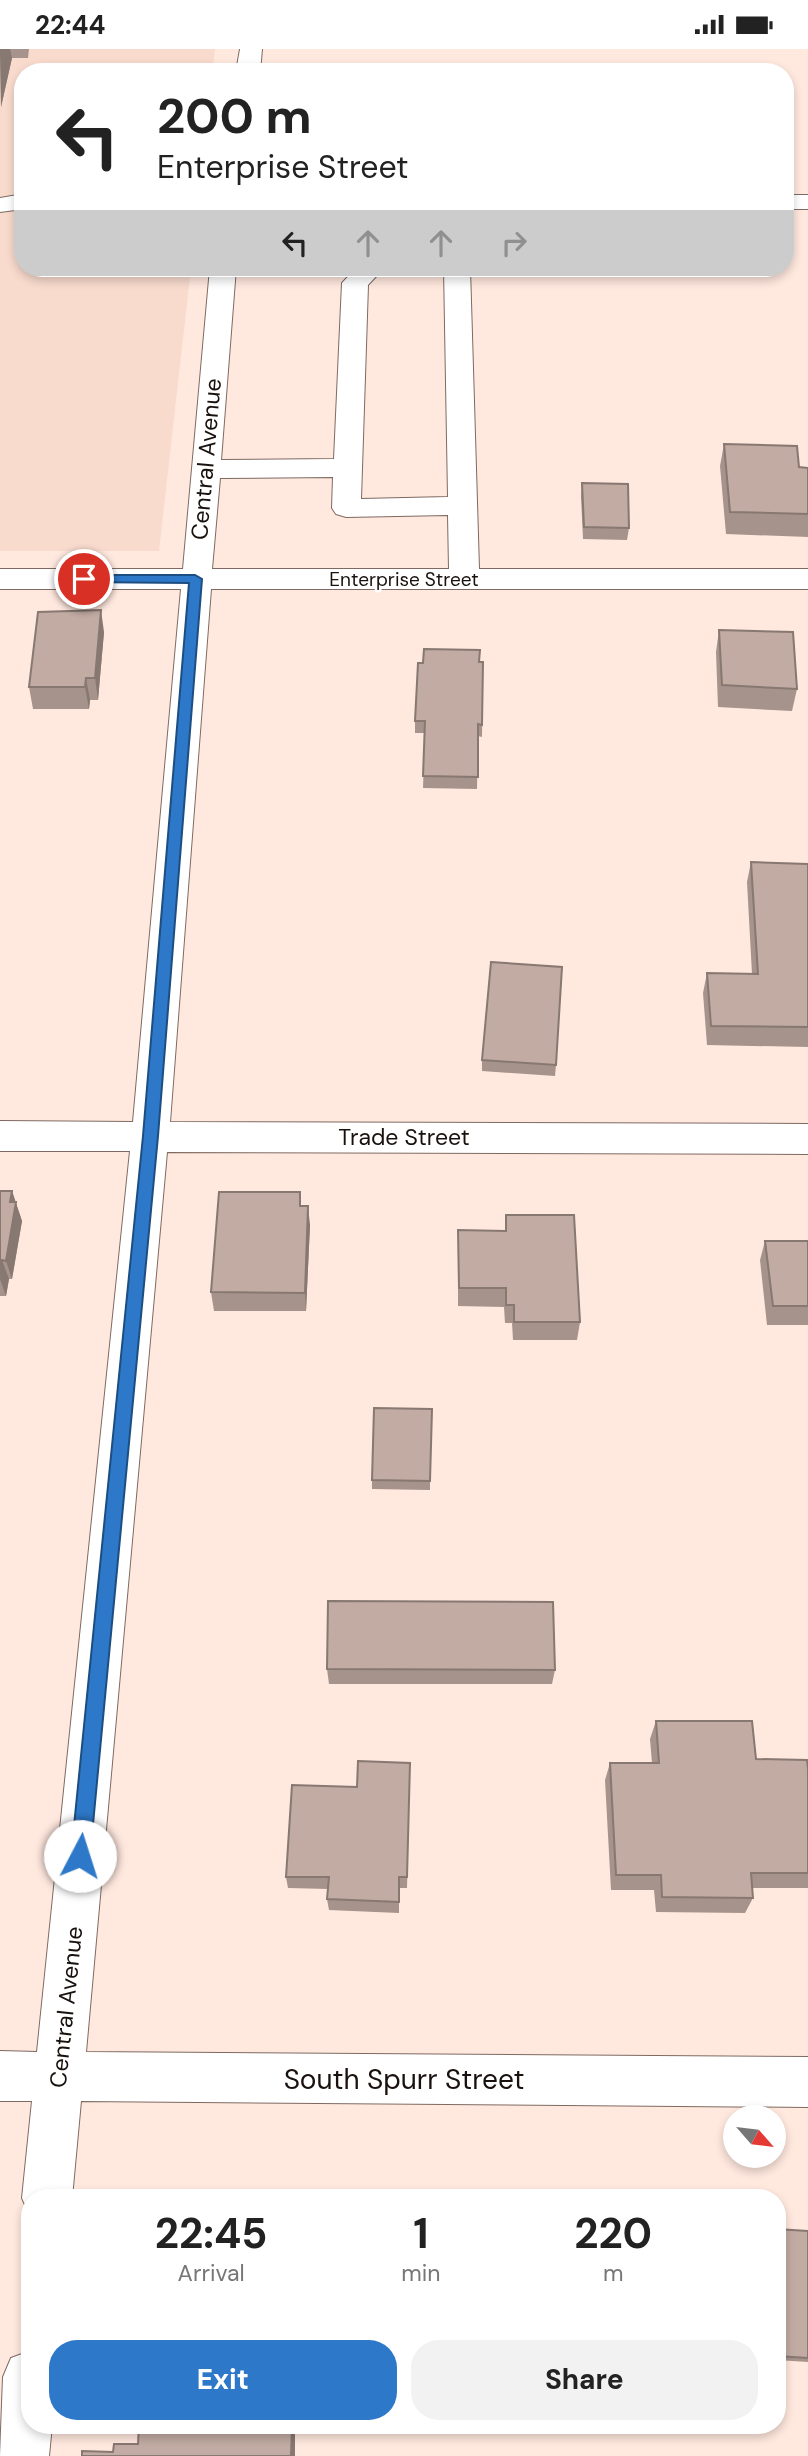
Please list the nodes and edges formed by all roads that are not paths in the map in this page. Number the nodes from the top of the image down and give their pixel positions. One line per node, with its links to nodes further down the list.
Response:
1 (222, 277): 5 (street, Central Avenue)
2 (361, 277): 4 (street)
3 (457, 277): 6 (street)
4 (348, 468): 5 (street); 6 (street)
5 (205, 469): 8 (street, Central Avenue)
6 (462, 506): 9 (street)
7 (0, 579): 8 (street, Enterprise Street)
8 (195, 579): 9 (street, Enterprise Street); 12 (street, Central Avenue)
9 (464, 579): 10 (street, Enterprise Street)
10 (808, 579)
11 (0, 1136): 12 (street, Trade Street)
12 (150, 1136): 13 (street, Trade Street); 15 (street, Central Avenue)
13 (808, 1139)
14 (0, 2076): 15 (street, South Spurr Street)
15 (59, 2077): 16 (street, South Spurr Street); 17 (street, Central Avenue)
16 (808, 2082)
17 (48, 2189)
18 (24, 2434): 19 (street)
19 (22, 2456)

